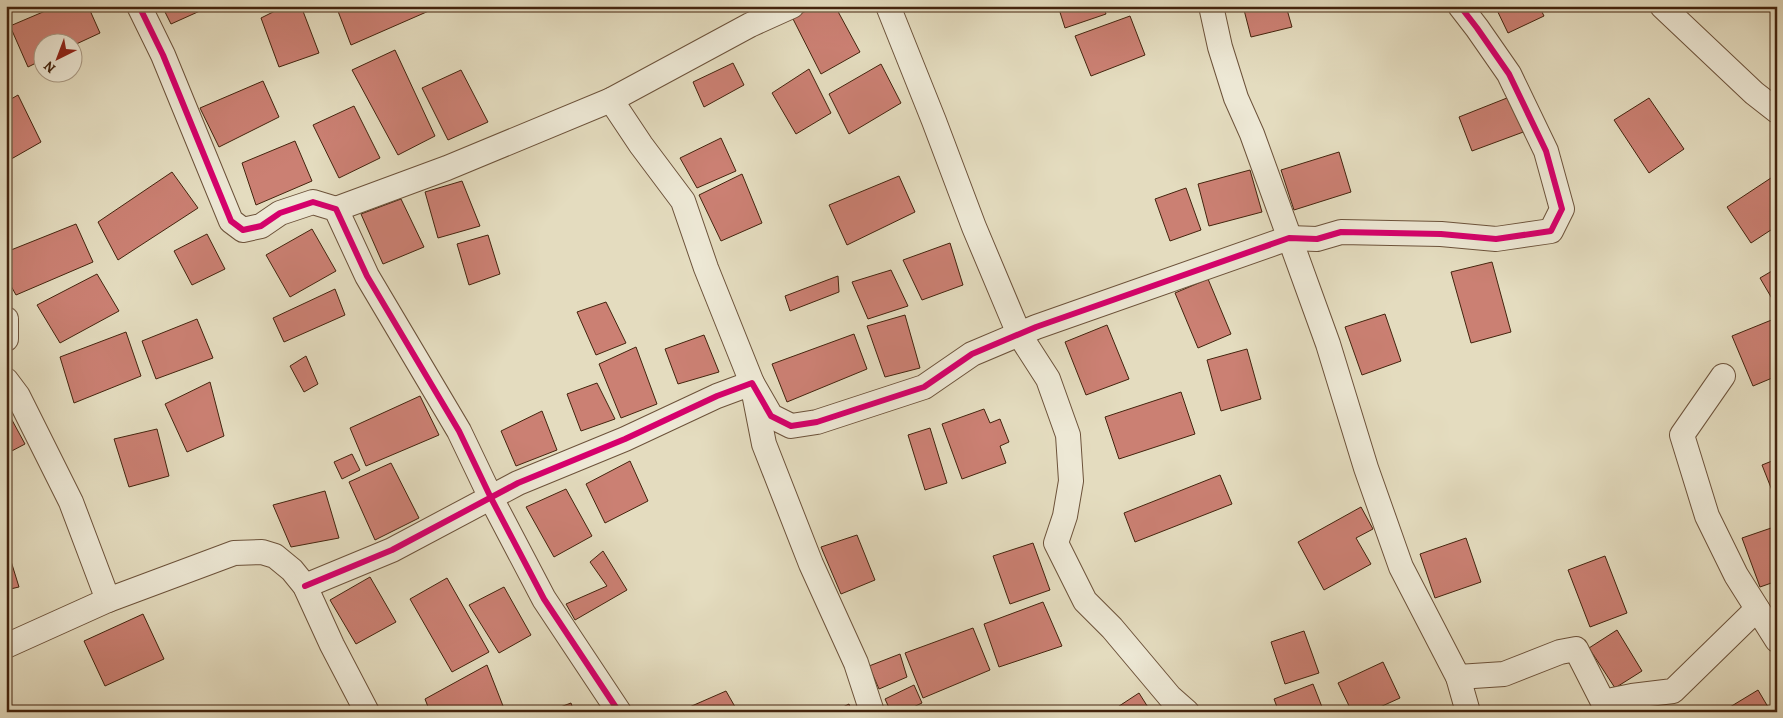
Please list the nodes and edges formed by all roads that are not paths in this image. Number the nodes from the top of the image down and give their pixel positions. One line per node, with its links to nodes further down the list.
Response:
1 (139, 6): 9 (street)
2 (792, 6): 7 (street)
3 (888, 6): 12 (street)
4 (1211, 6): 10 (street)
5 (1460, 6): 10 (street)
6 (1662, 6): 8 (street)
7 (611, 100): 9 (street); 16 (street)
8 (1777, 111)
9 (336, 209): 17 (street)
10 (1289, 238): 12 (street); 23 (street)
11 (6, 319): 13 (street)
12 (1020, 334): 16 (street); 27 (street)
13 (6, 339)
14 (1723, 376): 20 (street)
15 (6, 380): 19 (street)
16 (752, 383): 17 (street); 26 (street)
17 (491, 498): 18 (street); 25 (street)
18 (304, 586): 19 (street); 24 (street)
19 (108, 600): 22 (street)
20 (1758, 609): 21 (street); 23 (street)
21 (1777, 640)
22 (6, 646)
23 (1458, 677): 28 (street)
24 (367, 712)
25 (619, 712)
26 (872, 712)
27 (1187, 712)
28 (1468, 712)

